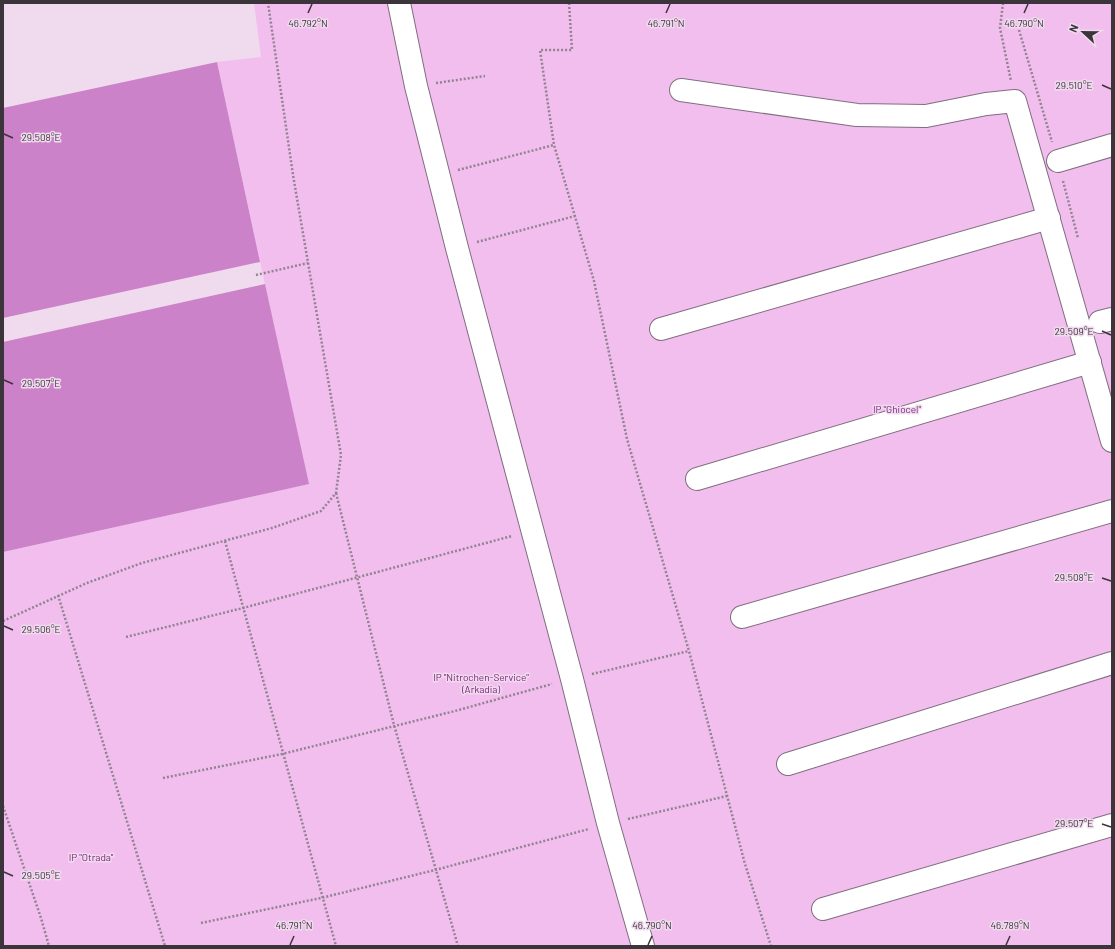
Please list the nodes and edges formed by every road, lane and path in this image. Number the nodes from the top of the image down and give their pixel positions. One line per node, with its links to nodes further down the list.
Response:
1 (268, 3): 18 (path)
2 (399, 3): 7 (street)
3 (569, 3): 10 (path)
4 (1003, 3): 9 (path)
5 (1019, 30): 12 (path)
6 (485, 76): 7 (path)
7 (416, 86): 13 (street)
8 (681, 90): 9 (street)
9 (1015, 101): 15 (street)
10 (554, 145): 13 (path); 14 (path)
11 (1112, 145): 12 (street)
12 (1058, 161): 16 (path)
13 (438, 175): 17 (street)
14 (575, 216): 17 (path); 34 (path)
15 (1049, 218): 20 (street); 21 (street)
16 (1080, 245)
17 (457, 248): 26 (street)
18 (308, 263): 19 (path); 24 (path)
19 (256, 275)
20 (661, 329)
21 (1090, 362): 22 (street); 23 (street)
22 (1112, 441)
23 (697, 479)
24 (336, 493): 27 (path); 28 (path)
25 (1112, 511): 31 (street)
26 (532, 530): 28 (path); 36 (street)
27 (225, 541): 29 (path); 30 (path)
28 (356, 578): 30 (path); 37 (path)
29 (58, 595): 32 (path); 50 (path)
30 (243, 608): 33 (path); 38 (path)
31 (742, 617)
32 (3, 621)
33 (126, 637)
34 (689, 651): 36 (path); 41 (path)
35 (1112, 663): 39 (street)
36 (572, 679): 37 (path); 43 (street)
37 (394, 725): 38 (path); 45 (path)
38 (282, 754): 40 (path); 46 (path)
39 (788, 764)
40 (163, 778)
41 (727, 796): 43 (path); 54 (path)
42 (3, 806): 49 (path)
43 (608, 823): 45 (path); 53 (street)
44 (1112, 825): 47 (street)
45 (435, 870): 46 (path); 52 (path)
46 (321, 898): 48 (path); 51 (path)
47 (823, 910)
48 (201, 923)
49 (49, 946)
50 (165, 946)
51 (336, 946)
52 (458, 946)
53 (643, 946)
54 (771, 946)

